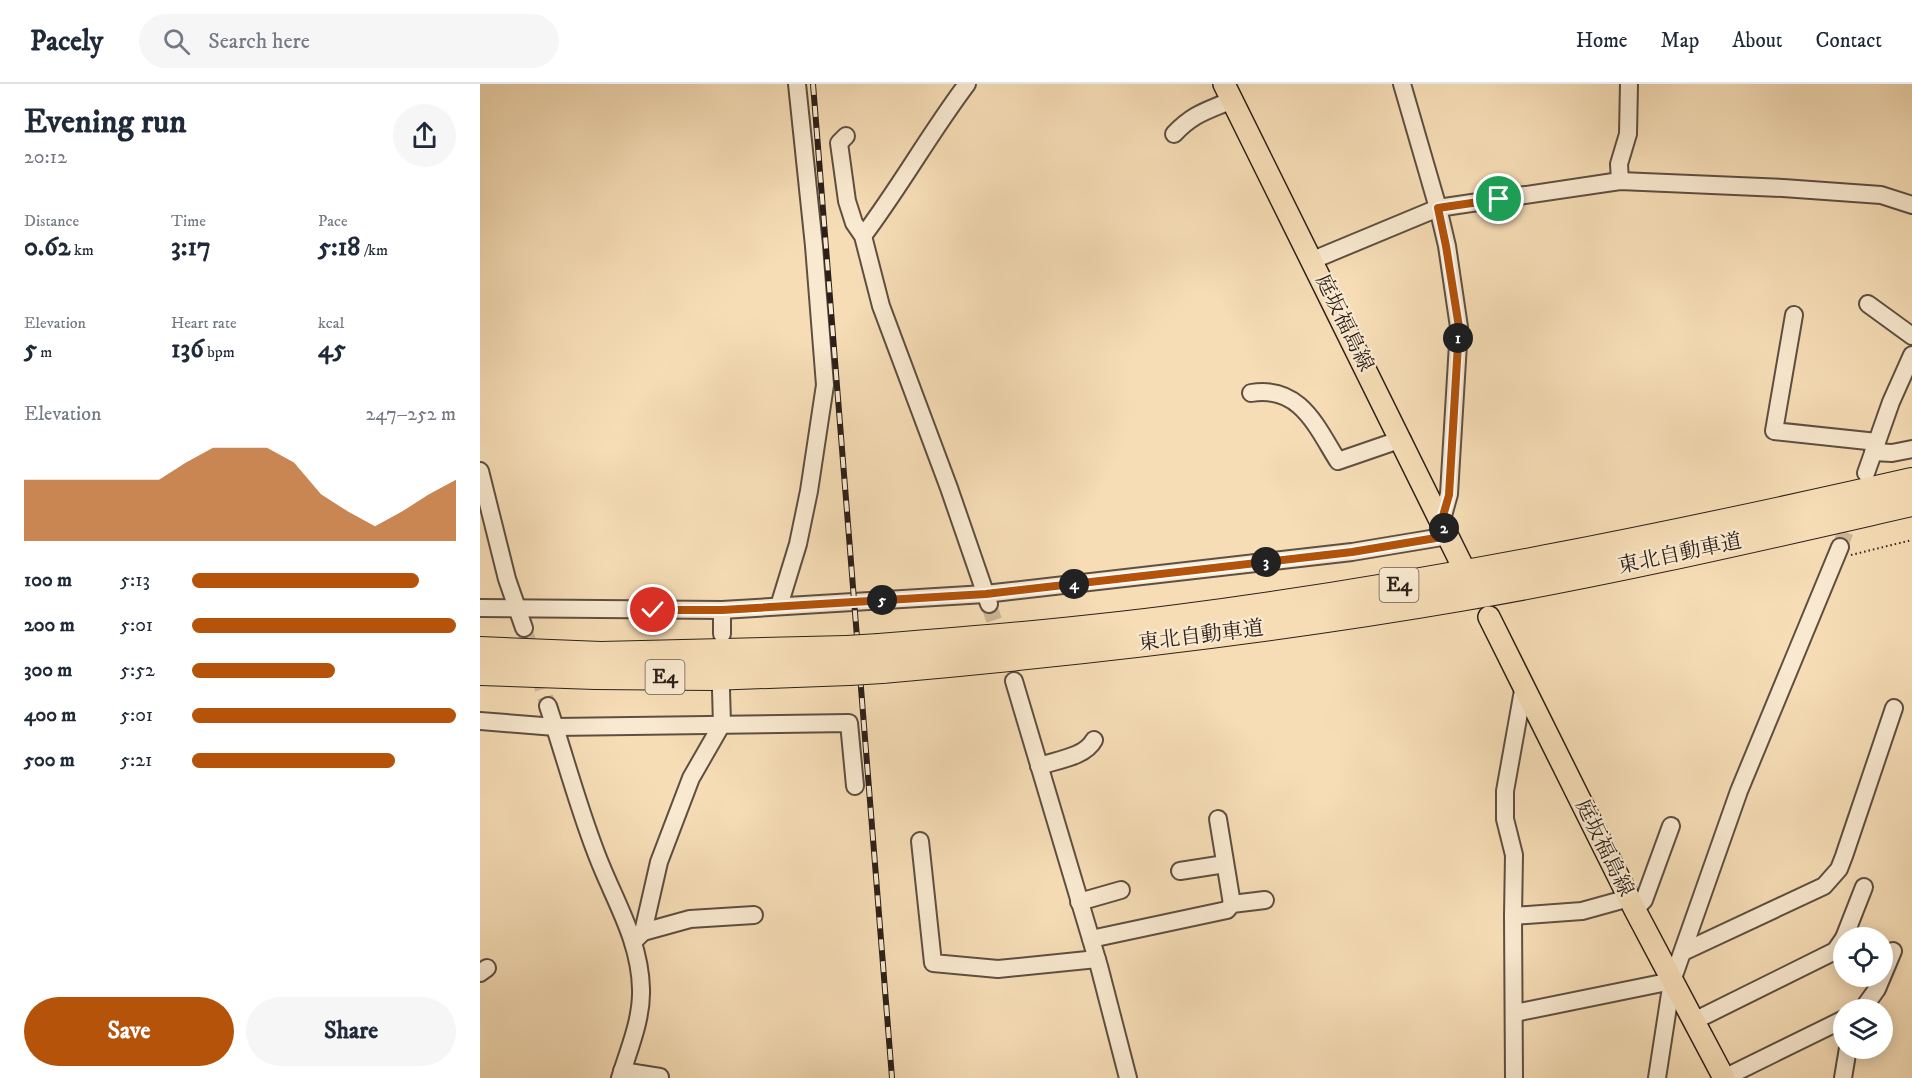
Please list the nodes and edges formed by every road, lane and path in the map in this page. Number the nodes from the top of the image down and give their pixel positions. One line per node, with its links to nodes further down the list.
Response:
1 (797, 84): 30 (street)
2 (967, 84): 11 (street)
3 (1402, 84): 10 (street)
4 (1629, 84): 8 (street)
5 (1228, 92): 6 (street); 12 (main road, 庭坂福島線)
6 (1173, 134)
7 (846, 136): 11 (street)
8 (1620, 181): 9 (street); 10 (street)
9 (1912, 205)
10 (1438, 208): 12 (street); 25 (street)
11 (863, 236): 29 (street)
12 (1313, 260): 18 (main road, 庭坂福島線)
13 (1868, 304): 15 (street)
14 (1794, 315): 19 (street)
15 (1912, 336)
16 (1912, 355): 19 (street)
17 (1251, 393): 18 (street)
18 (1402, 439): 25 (main road, 庭坂福島線)
19 (1875, 447): 20 (street); 22 (street)
20 (1912, 449)
21 (480, 471): 32 (street)
22 (1866, 473)
23 (1912, 481): 38 (highway, 東北自動車道 / E4)
24 (1912, 503): 38 (highway, 東北自動車道 / E4)
25 (1445, 529): 28 (main road, 庭坂福島線); 29 (street)
26 (1912, 540): 27 (path)
27 (1838, 550): 68 (street)
28 (1461, 563)
29 (987, 600): 30 (street)
30 (779, 606): 33 (street)
31 (480, 608): 32 (street)
32 (516, 609): 33 (street); 35 (street)
33 (722, 610): 36 (street)
34 (1489, 617): 42 (main road, 庭坂福島線)
35 (524, 628)
36 (722, 634)
37 (480, 650): 39 (highway, 東北自動車道 / E4)
38 (880, 658): 39 (highway, 東北自動車道 / E4, bridge)
39 (848, 660): 40 (highway, 東北自動車道 / E4)
40 (480, 672)
41 (1014, 681): 50 (street)
42 (1524, 685): 62 (main road, 庭坂福島線); 64 (street)
43 (721, 690): 47 (street)
44 (548, 706): 48 (street)
45 (1894, 708): 68 (street)
46 (480, 721): 48 (street)
47 (722, 724): 48 (street); 51 (street); 66 (street)
48 (555, 727): 66 (street)
49 (1094, 740): 50 (street)
50 (1039, 766): 60 (street)
51 (855, 786)
52 (1218, 819): 55 (street)
53 (1671, 826): 62 (street)
54 (920, 841): 70 (street)
55 (1225, 864): 56 (street); 61 (street)
56 (1180, 872)
57 (1864, 887): 65 (street)
58 (1121, 890): 60 (street)
59 (1265, 900): 61 (street)
60 (1079, 902): 67 (street)
61 (1232, 904): 67 (street)
62 (1632, 904): 64 (street); 71 (main road, 庭坂福島線)
63 (754, 915): 66 (street)
64 (1513, 916): 72 (street)
65 (1848, 927)
66 (638, 937): 76 (street)
67 (1091, 939): 70 (street)
68 (1683, 952): 71 (street)
69 (1833, 952): 73 (street)
70 (1097, 959): 78 (street)
71 (1672, 981): 72 (street); 73 (main road, 庭坂福島線); 80 (street)
72 (1515, 1013): 79 (street)
73 (1694, 1021): 81 (main road, 庭坂福島線)
74 (1833, 1024): 81 (street)
75 (1846, 1059): 82 (street)
76 (621, 1075): 77 (street)
77 (660, 1077)
78 (1128, 1078)
79 (1514, 1078)
80 (1657, 1078)
81 (1724, 1078)
82 (1843, 1078)

